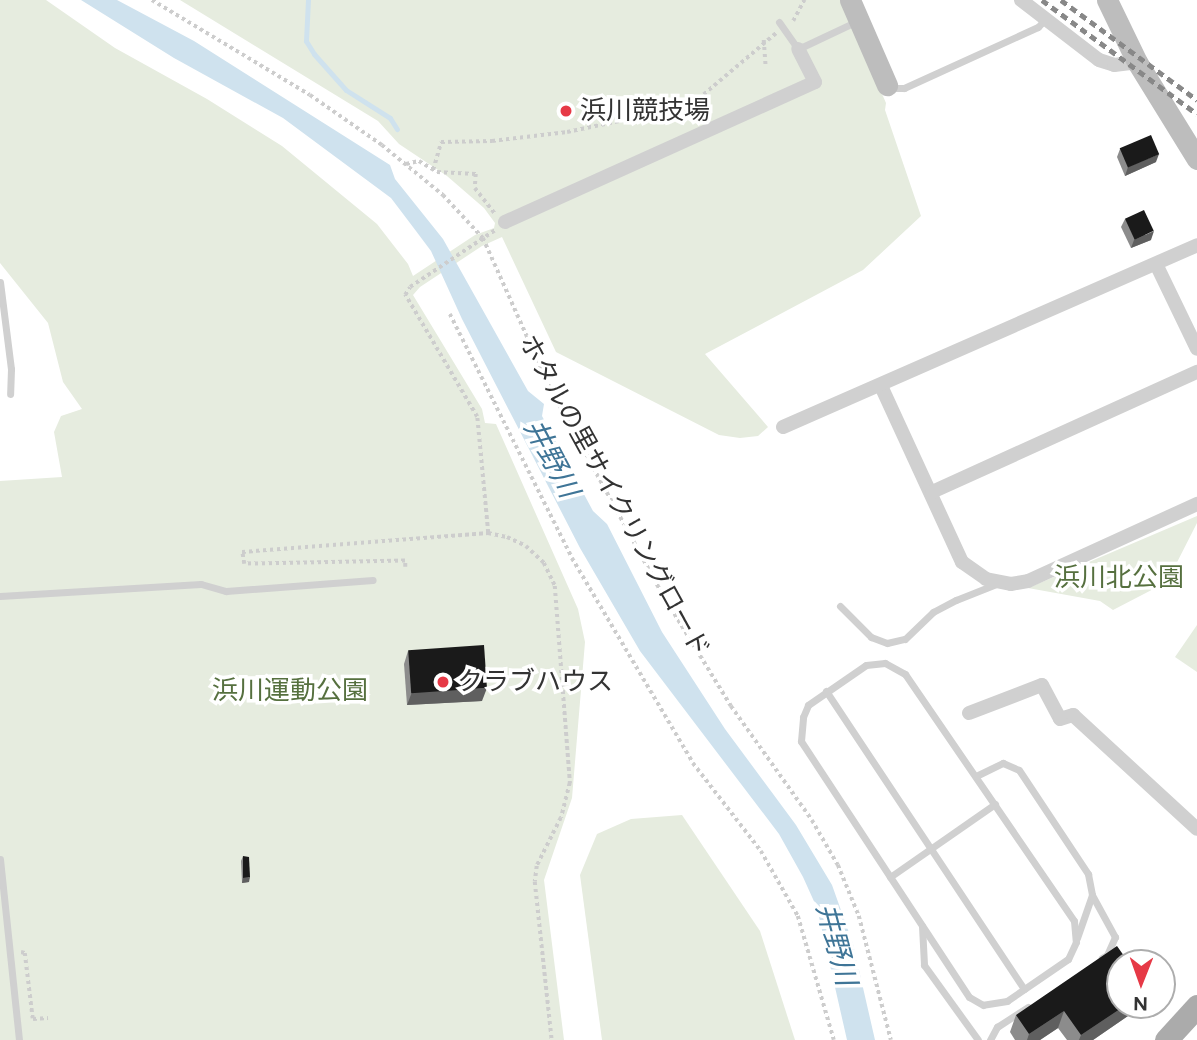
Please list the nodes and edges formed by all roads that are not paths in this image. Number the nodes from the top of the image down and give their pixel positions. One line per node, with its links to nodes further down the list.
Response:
1 (850, 0): 5 (street)
2 (1021, 0): 4 (street)
3 (1107, 0): 8 (street)
4 (1047, 18): 8 (street); 9 (lane)
5 (859, 20): 7 (lane); 9 (street)
6 (781, 26): 7 (lane)
7 (798, 49): 11 (street)
8 (1137, 62): 10 (street)
9 (887, 85)
10 (1197, 159)
11 (505, 222)
12 (1197, 245): 13 (street)
13 (1156, 264): 16 (street); 18 (street)
14 (0, 282): 15 (lane)
15 (4, 347): 19 (lane)
16 (1197, 349)
17 (1197, 372): 21 (street)
18 (881, 386): 20 (street); 21 (street)
19 (10, 394)
20 (783, 427)
21 (932, 492): 24 (street)
22 (1197, 504): 24 (street)
23 (373, 580): 25 (lane)
24 (999, 583): 26 (lane)
25 (0, 596)
26 (840, 606)
27 (826, 691): 29 (lane); 32 (lane); 34 (lane)
28 (969, 713): 31 (street)
29 (976, 776): 30 (lane); 35 (lane)
30 (995, 804): 32 (lane); 37 (lane)
31 (1197, 829)
32 (930, 849): 34 (lane); 39 (lane)
33 (0, 859): 42 (lane)
34 (890, 877): 36 (lane)
35 (1092, 895): 37 (lane); 38 (lane)
36 (922, 925): 39 (lane); 43 (lane)
37 (1076, 942): 39 (lane)
38 (1096, 962)
39 (1024, 989)
40 (1041, 998): 44 (lane)
41 (1197, 1006): 45 (main road)
42 (19, 1040)
43 (978, 1040)
44 (990, 1040)
45 (1166, 1040)

